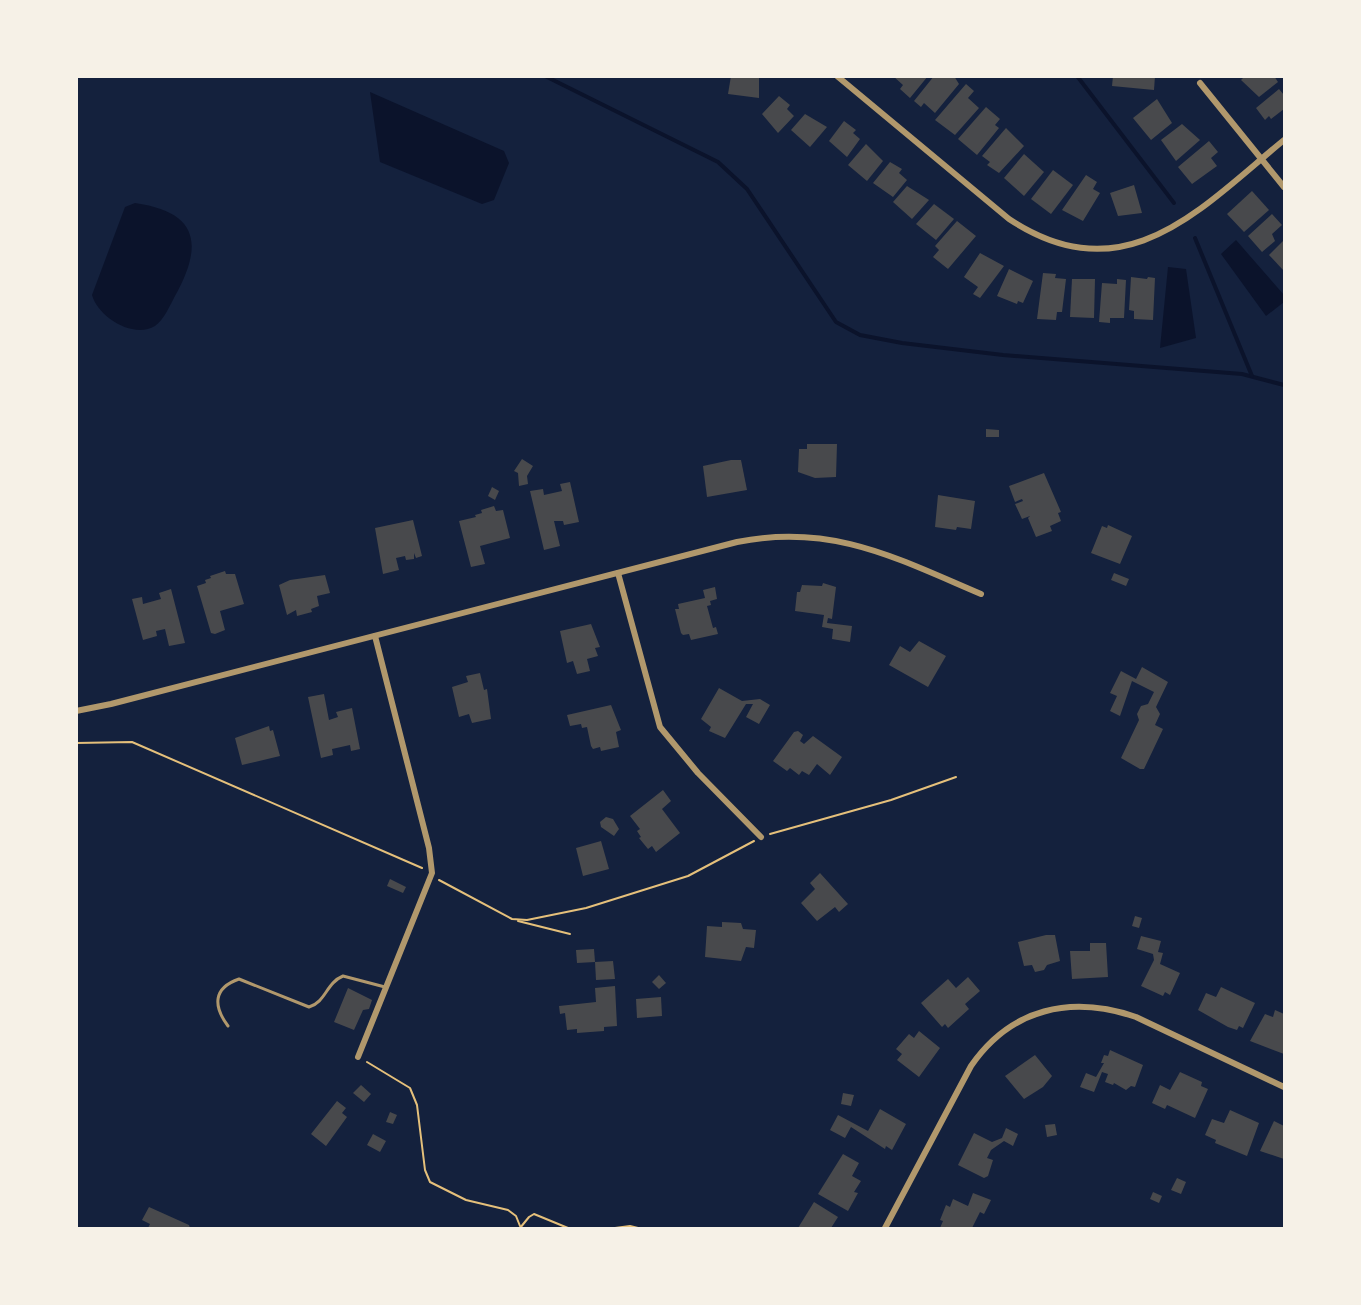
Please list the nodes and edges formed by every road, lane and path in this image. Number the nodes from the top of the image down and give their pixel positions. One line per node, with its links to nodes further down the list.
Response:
1 (837, 76): 4 (street)
2 (1200, 83): 4 (street)
3 (1284, 140): 4 (street)
4 (1262, 159): 5 (street)
5 (1284, 187)
6 (618, 573): 7 (street); 8 (street); 11 (street)
7 (981, 594)
8 (375, 636): 9 (street); 14 (street)
9 (76, 711)
10 (956, 777): 11 (path)
11 (761, 837)
12 (512, 919): 13 (path)
13 (570, 934)
14 (387, 987): 15 (lane); 16 (street)
15 (228, 1026)
16 (358, 1057): 18 (path)
17 (1284, 1087): 22 (street)
18 (520, 1227): 19 (path)
19 (568, 1228)
20 (615, 1228): 21 (path)
21 (638, 1228)
22 (885, 1228)

